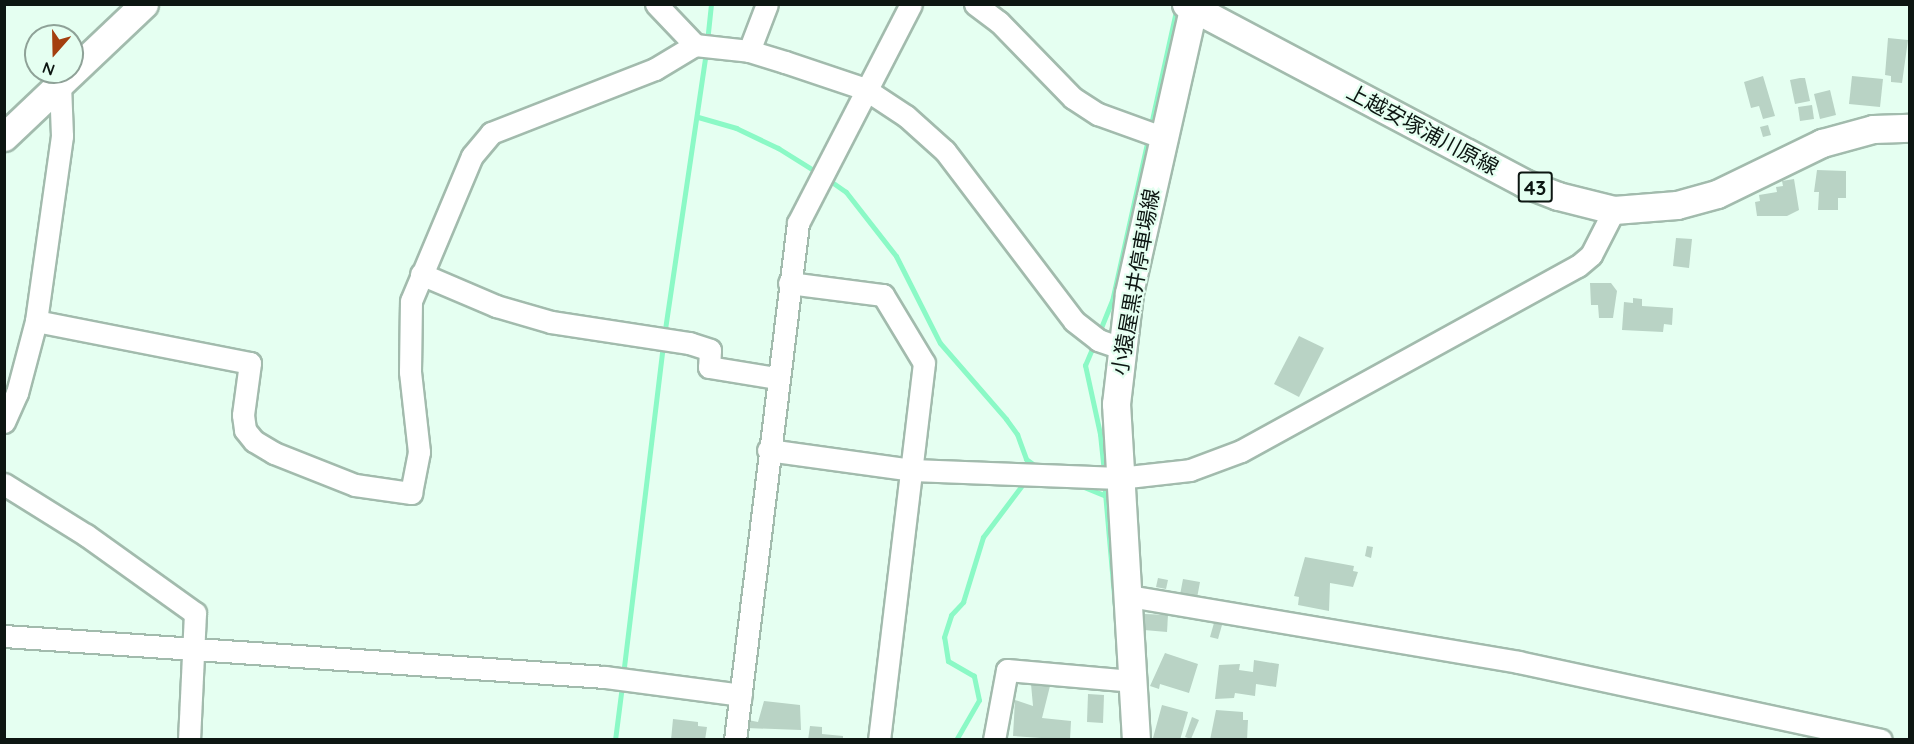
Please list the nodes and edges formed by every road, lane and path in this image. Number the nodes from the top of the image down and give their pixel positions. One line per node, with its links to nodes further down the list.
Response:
1 (144, 4): 9 (main road)
2 (656, 4): 7 (street)
3 (767, 4): 8 (street)
4 (911, 4): 10 (street)
5 (975, 4): 13 (street)
6 (1191, 6): 13 (main road, 小猿屋黒井停車場線); 14 (main road, 上越安塚浦川原線 / 43)
7 (695, 45): 8 (street); 15 (street)
8 (749, 51): 10 (street)
9 (60, 85): 12 (main road); 17 (street)
10 (865, 89): 16 (street); 18 (street)
11 (1910, 128): 14 (main road, 上越安塚浦川原線 / 43)
12 (4, 136)
13 (1162, 137): 18 (main road, 小猿屋黒井停車場線)
14 (1614, 210): 23 (street)
15 (421, 274): 17 (street); 19 (street)
16 (789, 283): 19 (street); 22 (street)
17 (36, 321): 20 (street)
18 (1121, 348): 23 (main road, 小猿屋黒井停車場線)
19 (776, 378): 21 (street)
20 (4, 422)
21 (768, 450): 22 (street); 29 (street)
22 (912, 470): 23 (street); 32 (street)
23 (1119, 478): 25 (main road, 小猿屋黒井停車場線)
24 (4, 484): 27 (street)
25 (1129, 596): 28 (main road, 小猿屋黒井停車場線); 35 (street)
26 (4, 636): 27 (street)
27 (196, 648): 29 (street); 30 (street)
28 (1132, 681): 33 (street); 34 (main road, 小猿屋黒井停車場線)
29 (741, 695): 31 (street)
30 (189, 740)
31 (735, 740)
32 (879, 740)
33 (993, 740)
34 (1136, 740)
35 (1881, 740)

